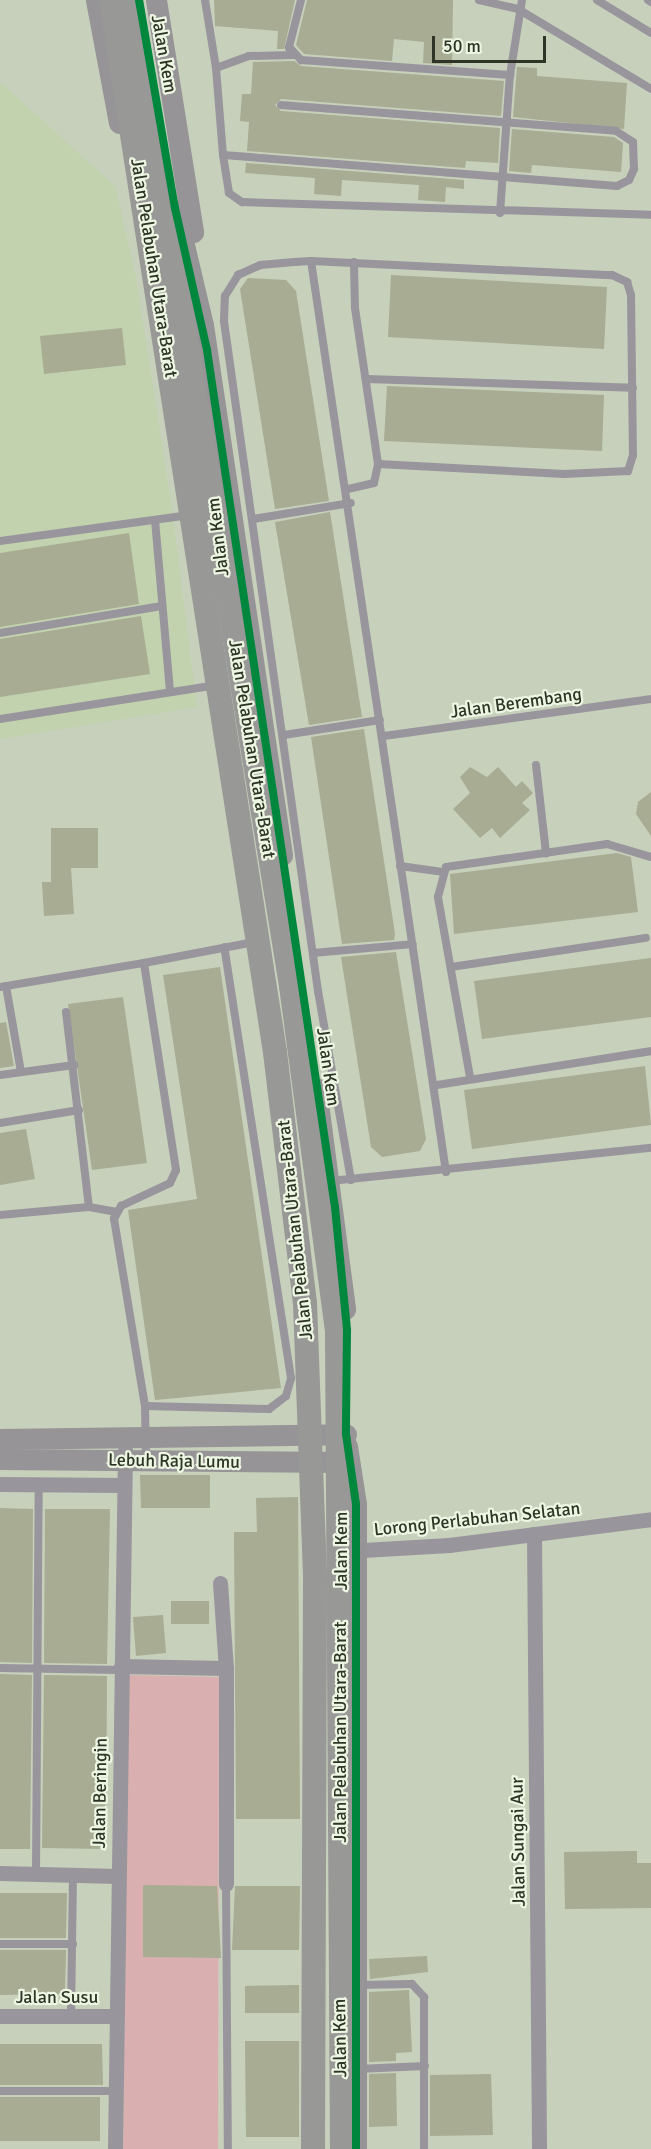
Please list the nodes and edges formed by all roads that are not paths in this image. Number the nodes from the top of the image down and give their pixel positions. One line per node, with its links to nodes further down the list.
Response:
1 (96, 0): 22 (street, Jalan Kem)
2 (103, 0): 22 (street, Jalan Kem)
3 (111, 0): 114 (main road, Jalan Pelabuhan Utara-Barat)
4 (131, 0): 115 (main road, Jalan Pelabuhan Utara-Barat)
5 (139, 0): 27 (street, Jalan Kem)
6 (156, 0): 27 (street, Jalan Kem)
7 (205, 0): 15 (lane)
8 (301, 0): 14 (lane)
9 (479, 0): 12 (lane)
10 (522, 0): 12 (lane)
11 (597, 0): 13 (lane)
12 (518, 9): 16 (lane); 17 (lane)
13 (651, 33)
14 (293, 55): 15 (lane); 16 (lane)
15 (216, 68): 20 (lane)
16 (510, 75): 19 (lane)
17 (651, 89)
18 (281, 105): 19 (lane)
19 (506, 122): 21 (lane); 21 (lane)
20 (223, 155): 21 (lane); 23 (lane)
21 (500, 173): 23 (lane)
22 (137, 211): 33 (street, Jalan Kem)
23 (500, 213): 24 (lane)
24 (651, 215)
25 (311, 261): 26 (lane); 31 (lane); 34 (lane)
26 (354, 262): 28 (lane); 29 (lane)
27 (203, 325): 70 (street, Jalan Kem)
28 (367, 380): 29 (lane); 30 (lane)
29 (633, 388): 30 (lane)
30 (378, 464): 31 (lane)
31 (349, 489): 32 (lane)
32 (351, 503): 34 (lane); 43 (lane)
33 (182, 516): 35 (lane); 39 (street, Jalan Kem)
34 (253, 519): 44 (lane)
35 (155, 520): 36 (lane); 37 (lane)
36 (0, 541)
37 (162, 606): 38 (lane); 40 (lane)
38 (0, 633)
39 (210, 686): 40 (lane); 52 (street, Jalan Kem)
40 (170, 691): 42 (lane)
41 (651, 699): 45 (lane, Jalan Berembang)
42 (0, 719)
43 (380, 720): 44 (lane); 45 (lane)
44 (284, 735): 55 (lane)
45 (384, 736): 49 (lane)
46 (536, 765): 47 (lane)
47 (546, 853): 48 (lane); 50 (lane)
48 (651, 857)
49 (400, 866): 50 (lane); 53 (lane)
50 (443, 872): 57 (lane)
51 (646, 938): 57 (lane)
52 (249, 943): 54 (lane); 76 (street, Jalan Kem)
53 (413, 944): 55 (lane); 65 (lane)
54 (224, 947): 56 (lane); 74 (lane)
55 (313, 953): 70 (lane)
56 (144, 963): 58 (lane); 72 (lane)
57 (451, 967): 64 (lane)
58 (3, 986): 62 (lane)
59 (66, 1012): 61 (lane)
60 (651, 1051): 64 (lane)
61 (74, 1065): 62 (lane); 66 (lane)
62 (21, 1072): 63 (lane)
63 (0, 1075)
64 (470, 1077): 65 (lane)
65 (437, 1085): 69 (lane)
66 (79, 1110): 67 (lane); 71 (lane)
67 (0, 1123)
68 (651, 1148): 69 (lane)
69 (446, 1172): 70 (lane)
70 (340, 1180): 75 (street, Jalan Kem)
71 (89, 1207): 72 (lane); 73 (lane)
72 (116, 1212): 74 (lane)
73 (0, 1215)
74 (145, 1406): 77 (lane)
75 (346, 1434): 76 (street, Lebuh Raja Lumu); 82 (street, Jalan Kem)
76 (304, 1437): 77 (street, Lebuh Raja Lumu); 83 (street, Jalan Kem)
77 (135, 1438): 78 (street, Lebuh Raja Lumu); 80 (street, Jalan Beringin); 81 (lane)
78 (0, 1439)
79 (0, 1459): 80 (street, Lebuh Raja Lumu)
80 (124, 1461): 81 (street, Lebuh Raja Lumu); 86 (street, Jalan Beringin)
81 (146, 1461): 83 (street, Lebuh Raja Lumu)
82 (348, 1462): 83 (street, Lebuh Raja Lumu); 89 (street, Jalan Kem)
83 (305, 1463): 90 (street, Jalan Kem)
84 (0, 1484): 85 (street)
85 (39, 1484): 86 (street); 93 (lane)
86 (124, 1485): 94 (street, Jalan Beringin)
87 (651, 1519): 88 (street, Lorong Perlabuhan Selatan)
88 (534, 1534): 89 (street, Lorong Perlabuhan Selatan); 118 (street, Jalan Sungai Aur)
89 (357, 1550): 90 (street, Lorong Perlabuhan Selatan); 103 (street, Jalan Kem)
90 (308, 1553): 113 (street, Jalan Kem)
91 (220, 1583): 95 (street)
92 (0, 1668): 93 (lane)
93 (39, 1668): 94 (lane); 97 (lane)
94 (121, 1668): 95 (street); 99 (street, Jalan Beringin)
95 (226, 1668): 100 (street)
96 (0, 1873): 97 (street)
97 (36, 1873): 98 (street)
98 (73, 1873): 99 (street); 102 (lane)
99 (118, 1876): 106 (street, Jalan Beringin)
100 (226, 1884): 112 (lane)
101 (0, 1944): 102 (lane)
102 (73, 1944): 105 (lane)
103 (355, 1986): 107 (lane); 108 (street, Jalan Kem)
104 (0, 2016): 105 (street, Jalan Susu)
105 (71, 2016): 106 (street, Jalan Susu)
106 (115, 2016): 110 (street, Jalan Beringin)
107 (425, 2067): 108 (lane); 117 (lane)
108 (356, 2069): 116 (street, Jalan Kem)
109 (0, 2091): 110 (lane)
110 (114, 2091): 111 (street, Jalan Beringin)
111 (115, 2149)
112 (228, 2149)
113 (308, 2149)
114 (313, 2149)
115 (342, 2149)
116 (356, 2149)
117 (424, 2149)
118 (539, 2149)

